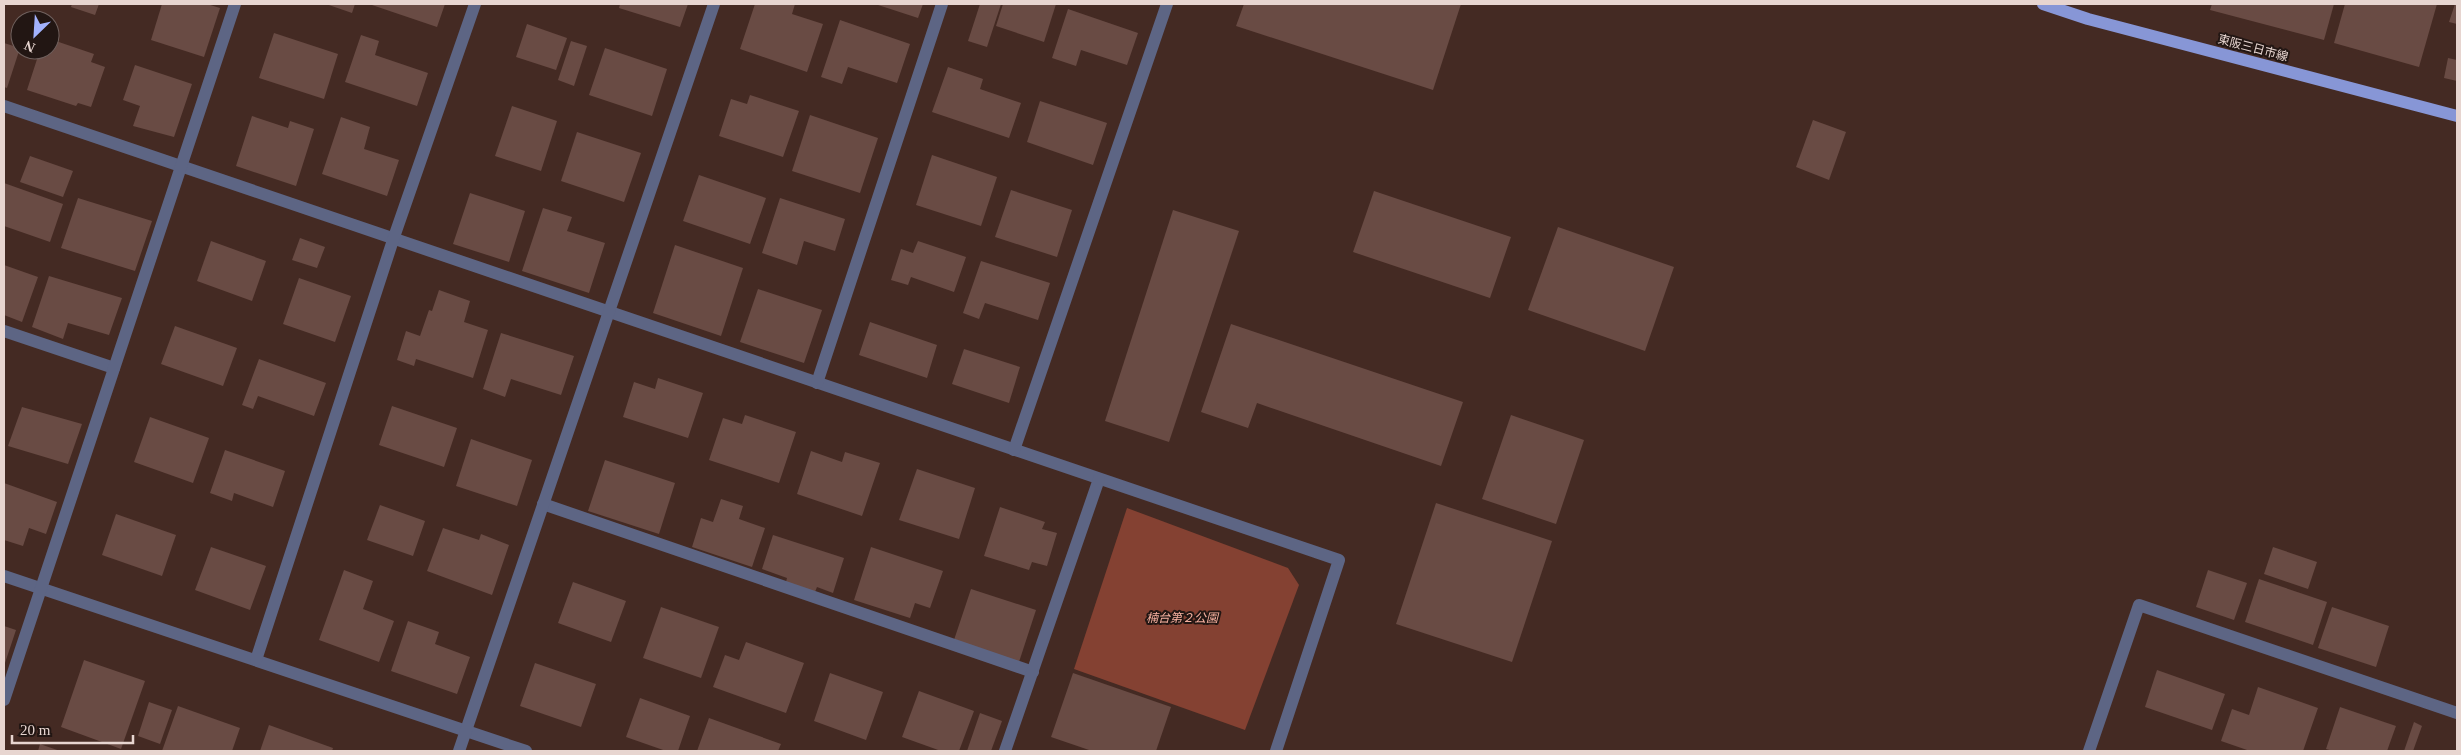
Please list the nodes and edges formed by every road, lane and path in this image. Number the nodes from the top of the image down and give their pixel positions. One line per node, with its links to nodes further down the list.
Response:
1 (235, 4): 9 (street)
2 (476, 4): 10 (street)
3 (714, 4): 11 (street)
4 (942, 4): 14 (street)
5 (1167, 4): 15 (street)
6 (2043, 4): 8 (main road, 東阪三日市線)
7 (4, 106): 9 (street)
8 (2457, 116)
9 (181, 166): 10 (street); 13 (street)
10 (394, 240): 11 (street); 20 (street)
11 (608, 312): 14 (street); 17 (street)
12 (4, 331): 13 (street)
13 (114, 368): 19 (street)
14 (817, 383): 15 (street)
15 (1014, 450): 16 (street)
16 (1099, 479): 21 (street); 28 (street)
17 (543, 504): 21 (street); 24 (street)
18 (4, 576): 19 (street)
19 (41, 588): 20 (street); 22 (street)
20 (256, 660): 24 (street)
21 (1033, 672): 27 (street)
22 (4, 700)
23 (2457, 713): 29 (street)
24 (466, 731): 25 (street); 26 (street)
25 (459, 751)
26 (526, 751)
27 (1005, 751)
28 (1276, 751)
29 (2089, 751)

